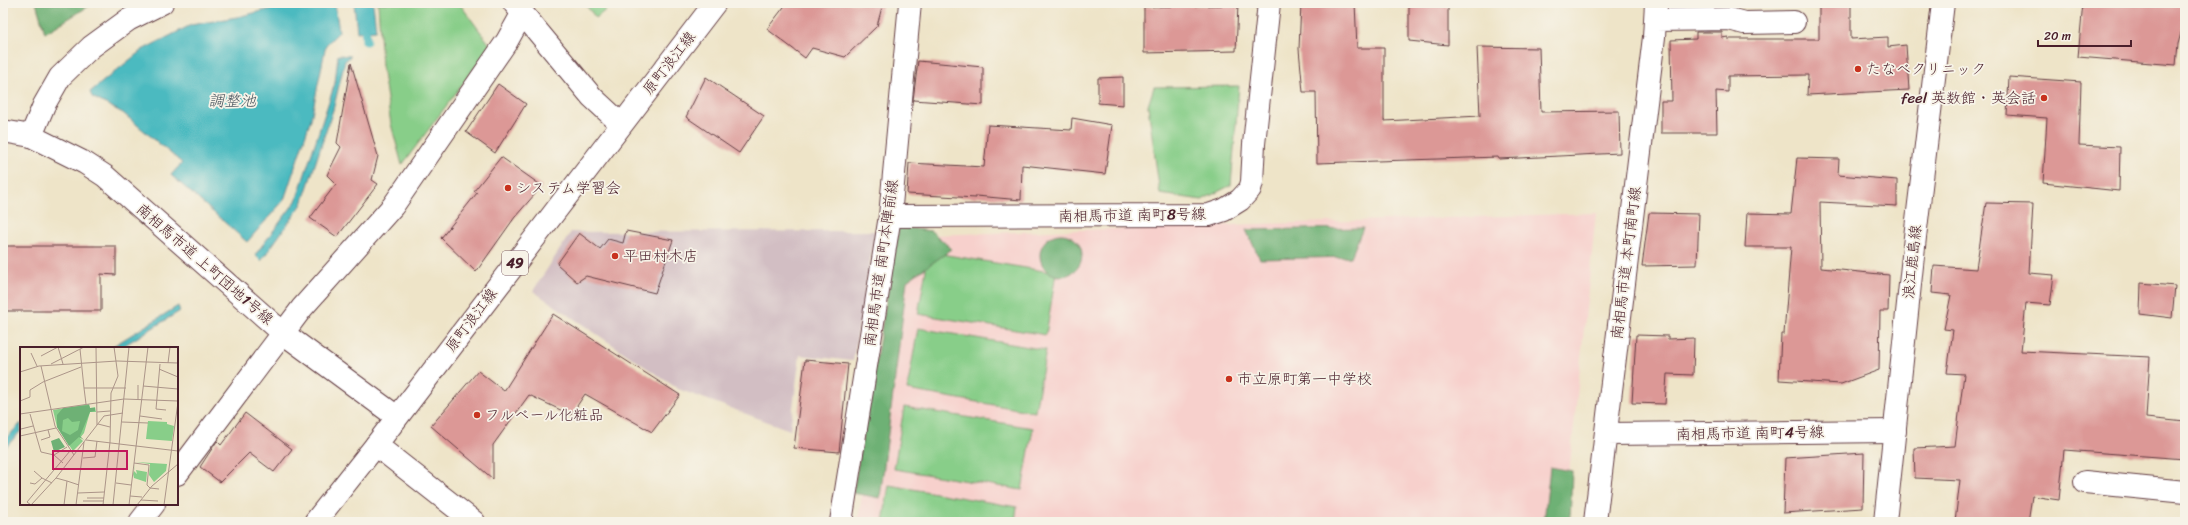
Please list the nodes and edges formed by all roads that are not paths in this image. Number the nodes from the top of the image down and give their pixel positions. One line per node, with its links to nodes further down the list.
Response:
1 (162, 3): 11 (street)
2 (715, 3): 9 (street, 原町浪江線 / 49)
3 (910, 3): 12 (street, 南相馬市道 南町本陣前線)
4 (1269, 3): 12 (street, 南相馬市道 南町8号線)
5 (1943, 3): 15 (street, 浪江鹿島線)
6 (518, 8): 9 (street); 13 (street)
7 (1656, 11): 8 (street); 16 (street, 南相馬市道 本町南町線)
8 (1794, 22)
9 (621, 124): 14 (street, 原町浪江線 / 49)
10 (3, 131): 11 (street, 南相馬市道 上町団地1号線)
11 (31, 136): 13 (street, 南相馬市道 上町団地1号線)
12 (890, 216): 25 (street, 南相馬市道 南町本陣前線)
13 (283, 333): 14 (street, 南相馬市道 上町団地1号線); 18 (street)
14 (397, 417): 17 (street, 原町浪江線 / 49)
15 (1895, 431): 16 (street, 南相馬市道 南町4号線); 27 (street, 浪江鹿島線)
16 (1606, 434): 26 (street, 南相馬市道 本町南町線)
17 (376, 445): 23 (street, 原町浪江線 / 49); 24 (street)
18 (178, 473)
19 (2085, 482): 20 (street)
20 (2185, 492)
21 (153, 505): 22 (street)
22 (140, 522)
23 (315, 522)
24 (474, 522)
25 (841, 522)
26 (1595, 522)
27 (1885, 522)

